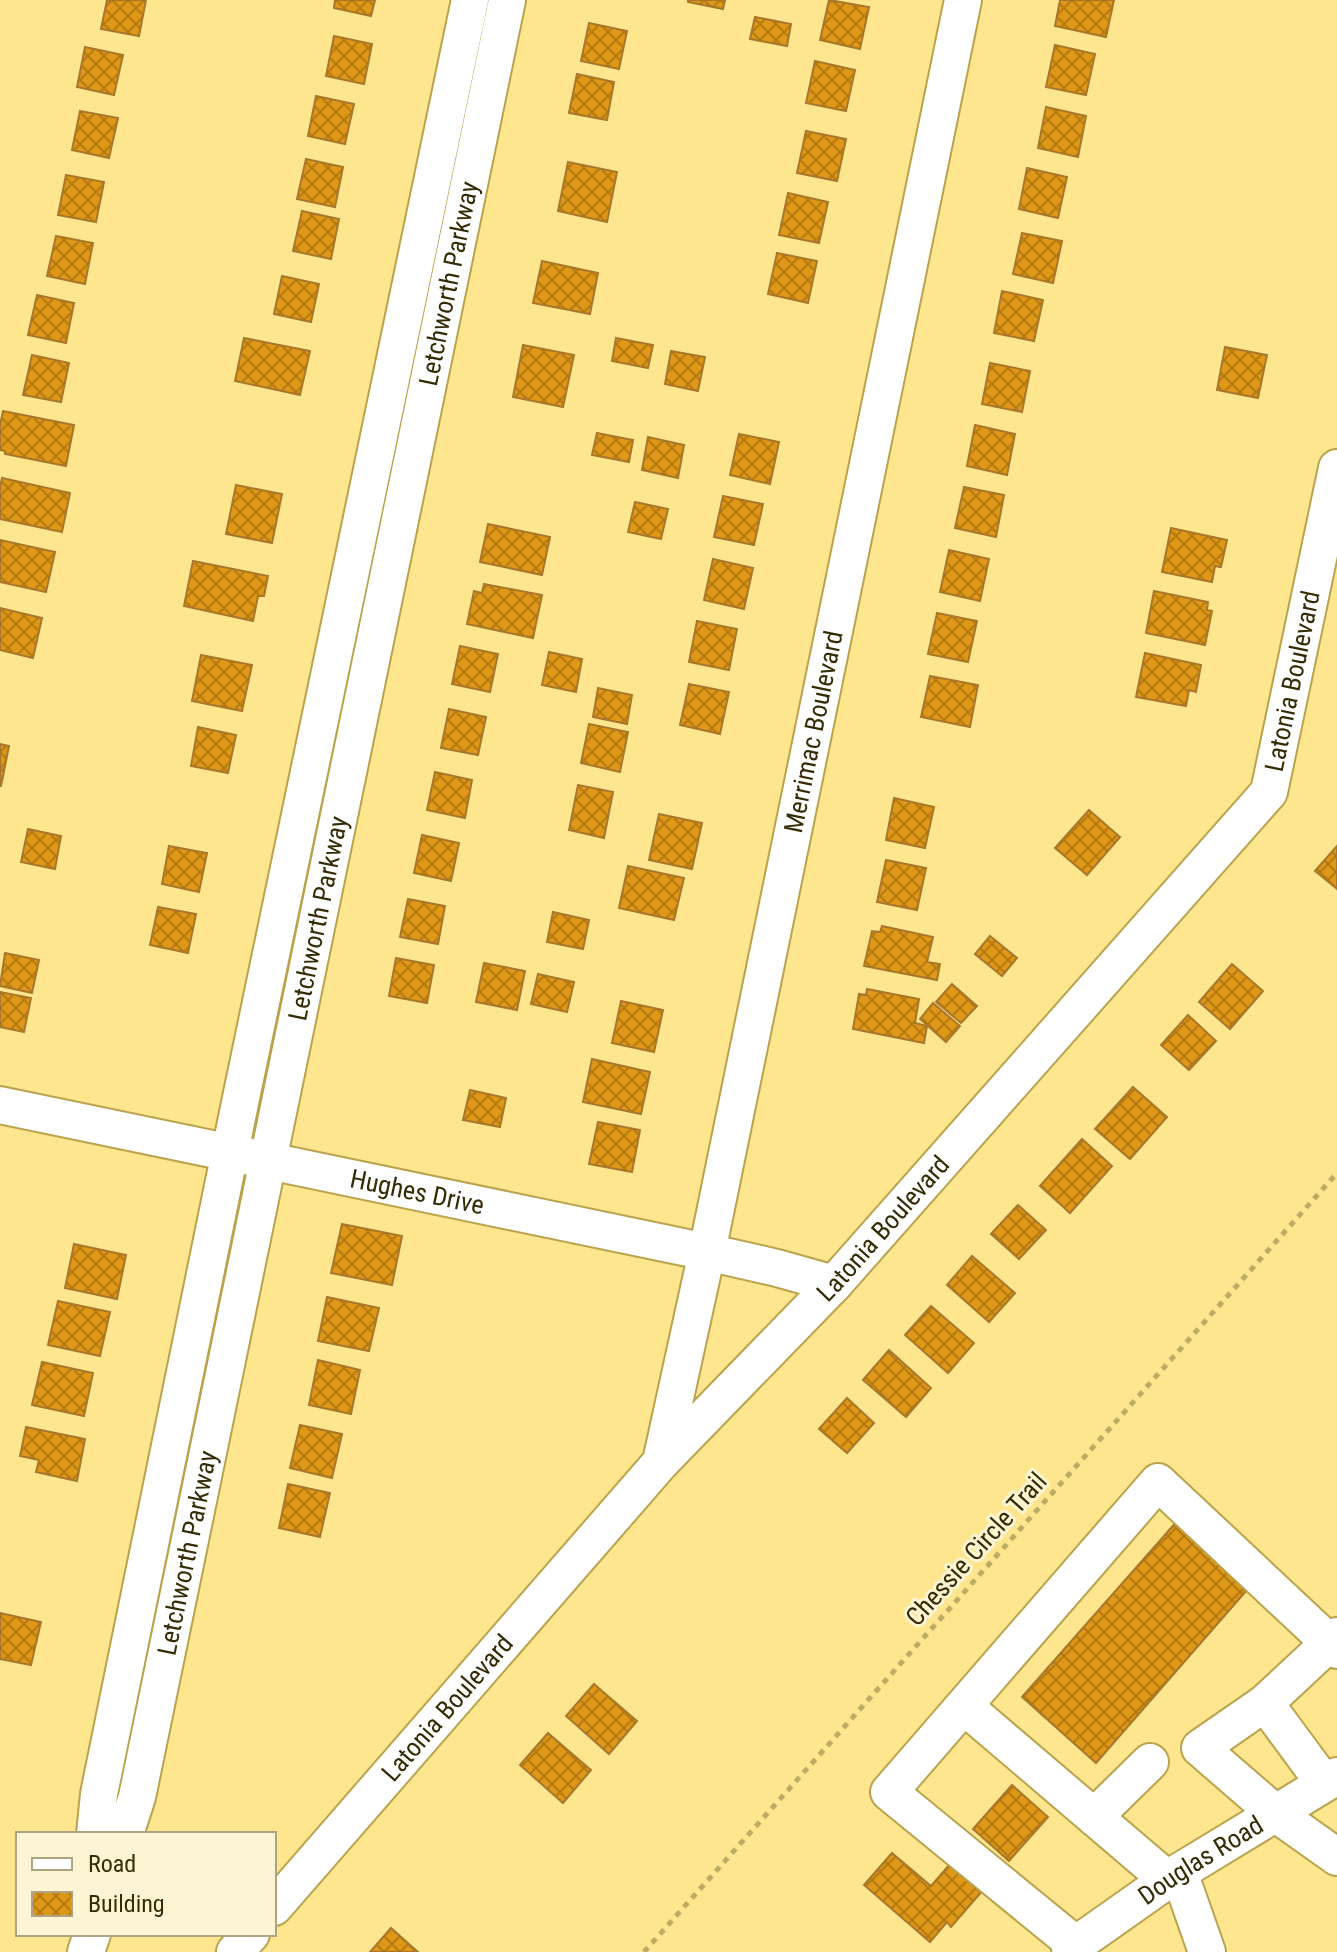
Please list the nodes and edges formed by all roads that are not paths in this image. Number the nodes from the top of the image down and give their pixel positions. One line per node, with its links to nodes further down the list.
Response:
1 (470, 0): 6 (street, Letchworth Parkway)
2 (507, 0): 7 (street, Letchworth Parkway)
3 (963, 0): 8 (street, Merrimac Boulevard)
4 (1337, 468): 9 (street, Latonia Boulevard)
5 (0, 1105): 6 (street, Hughes Drive)
6 (231, 1152): 7 (street, Hughes Drive); 18 (street, Letchworth Parkway)
7 (268, 1160): 8 (street, Hughes Drive); 19 (street, Letchworth Parkway)
8 (707, 1252): 9 (street, Hughes Drive); 10 (street, Merrimac Boulevard)
9 (834, 1284): 10 (street, Latonia Boulevard)
10 (661, 1462): 22 (street, Latonia Boulevard)
11 (1335, 1643): 12 (street); 13 (street)
12 (1265, 1703): 15 (street); 16 (street)
13 (964, 1706): 17 (street); 24 (street)
14 (1150, 1762): 17 (street)
15 (1331, 1779): 16 (street, Douglas Road)
16 (1275, 1813): 20 (street); 21 (street, Douglas Road)
17 (1094, 1817): 21 (street)
18 (95, 1832)
19 (126, 1832)
20 (1337, 1857)
21 (1174, 1876): 24 (street, Douglas Road); 26 (street)
22 (276, 1905)
23 (249, 1936): 25 (street)
24 (1073, 1949)
25 (235, 1952)
26 (1207, 1952)

